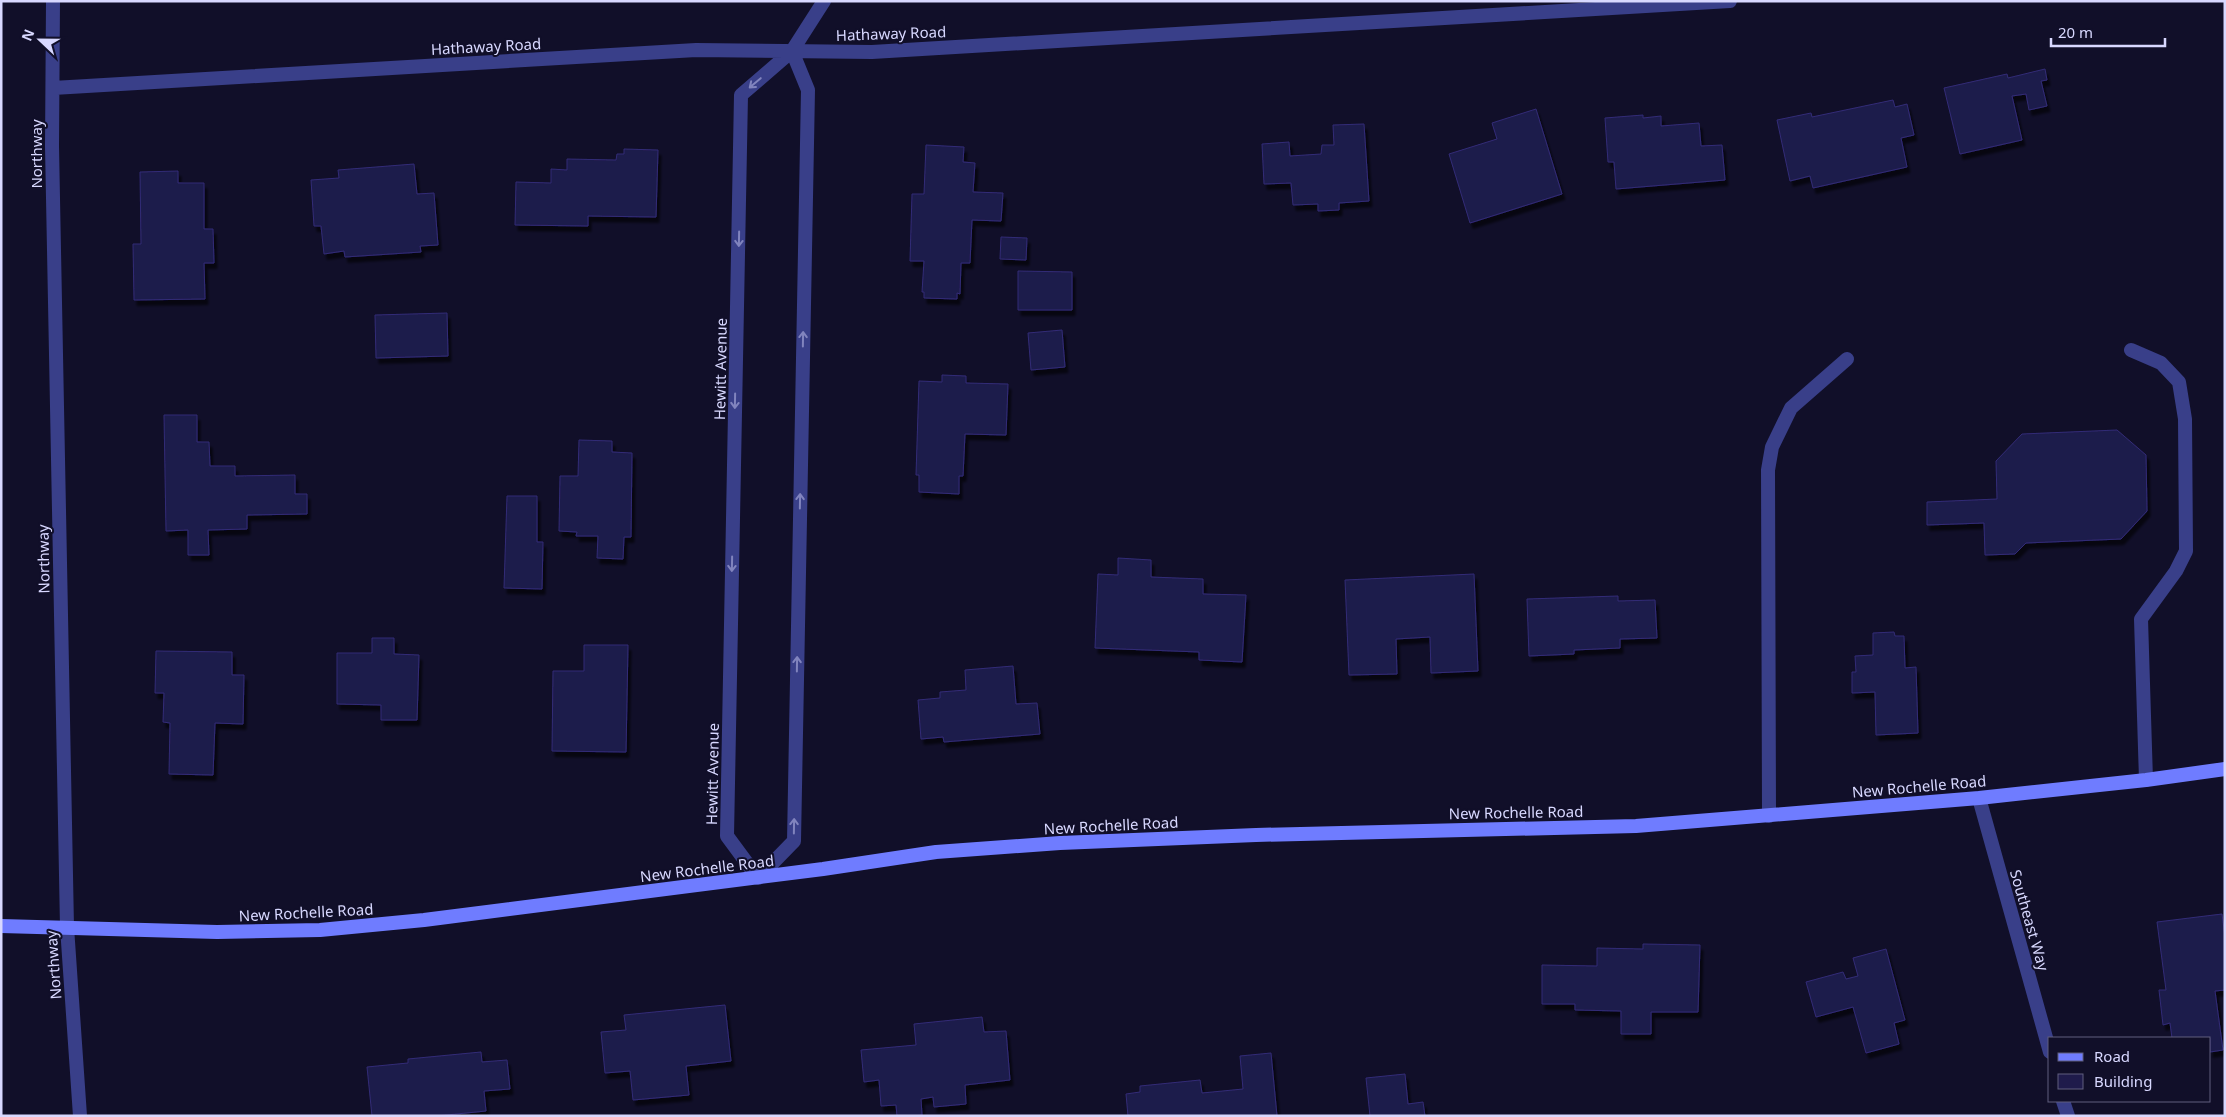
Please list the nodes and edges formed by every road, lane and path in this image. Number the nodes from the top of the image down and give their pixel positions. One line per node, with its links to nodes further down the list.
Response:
1 (53, 1): 5 (street, Northway)
2 (824, 1): 4 (street, Hewitt Avenue)
3 (1730, 1): 4 (street, Hathaway Road)
4 (792, 51): 5 (street, Hathaway Road); 12 (street, one-way to 4); 12 (street, Hewitt Avenue, one-way to 12)
5 (52, 88): 14 (street, Northway)
6 (2132, 350): 9 (street)
7 (1848, 359): 11 (street)
8 (2225, 770): 9 (main road, New Rochelle Road)
9 (2146, 780): 10 (main road, New Rochelle Road)
10 (1979, 798): 11 (main road, New Rochelle Road); 15 (street, Southeast Way)
11 (1770, 816): 12 (main road, New Rochelle Road)
12 (758, 878): 14 (main road, New Rochelle Road)
13 (1, 926): 14 (main road, New Rochelle Road)
14 (67, 927): 17 (street, Northway)
15 (2048, 1045)
16 (2063, 1102): 18 (street)
17 (80, 1116)
18 (2068, 1116)

